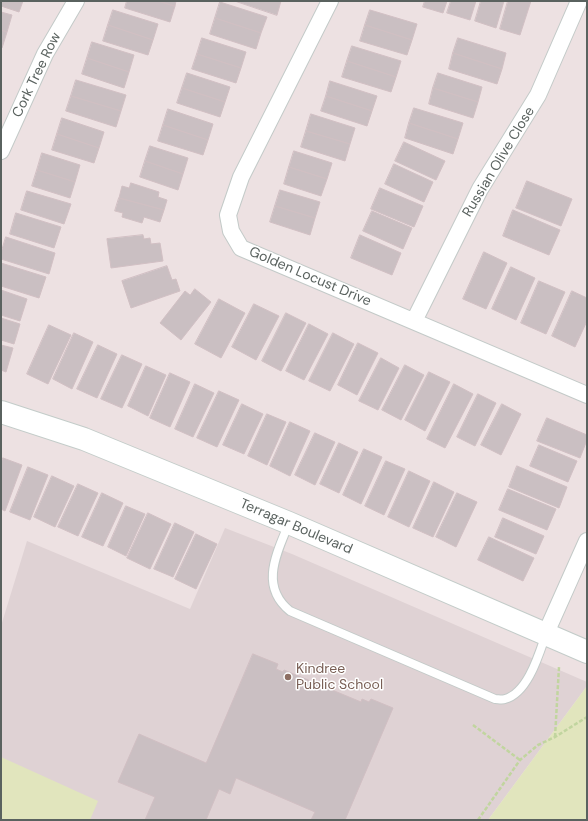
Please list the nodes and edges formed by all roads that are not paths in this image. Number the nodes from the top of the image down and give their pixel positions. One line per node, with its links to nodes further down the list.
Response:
1 (76, 1): 4 (street, Cork Tree Row)
2 (330, 1): 5 (street, Golden Locust Drive)
3 (579, 1): 5 (street, Russian Olive Close)
4 (1, 151)
5 (414, 321): 6 (street, Golden Locust Drive)
6 (587, 395)
7 (1, 412): 8 (street, Terragar Boulevard)
8 (289, 523): 10 (street, Terragar Boulevard); 10 (lane)
9 (587, 541): 10 (street)
10 (546, 634): 11 (street, Terragar Boulevard)
11 (587, 652)

